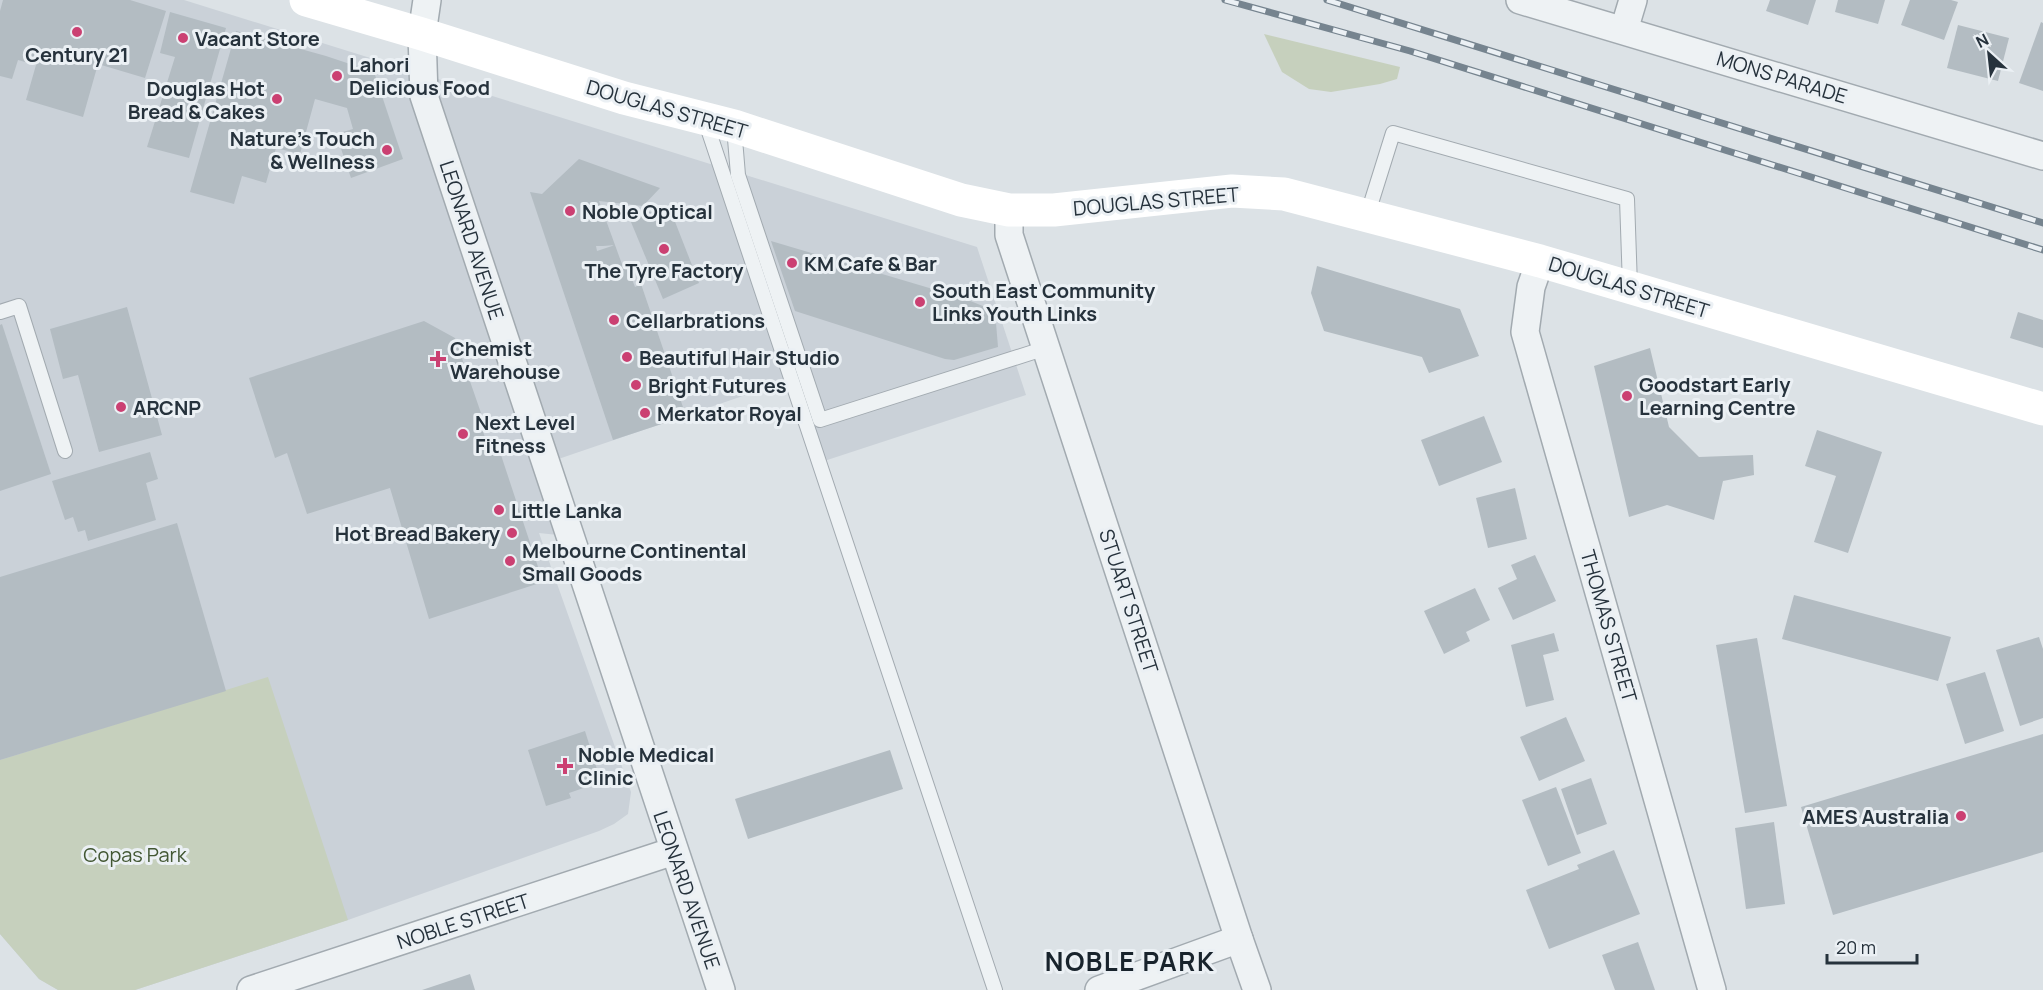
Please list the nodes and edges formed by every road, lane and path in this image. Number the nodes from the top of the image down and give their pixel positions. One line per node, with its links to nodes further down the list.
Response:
1 (306, 0): 6 (main road, DOUGLAS STREET)
2 (427, 0): 6 (street, LEONARD AVENUE)
3 (1520, 0): 5 (street, MONS PARADE)
4 (1633, 0): 5 (street)
5 (1624, 30): 8 (street, MONS PARADE)
6 (422, 34): 7 (main road, DOUGLAS STREET); 17 (street, LEONARD AVENUE)
7 (719, 122): 9 (main road, DOUGLAS STREET); 14 (lane); 21 (lane)
8 (2043, 156)
9 (1009, 210): 10 (main road, DOUGLAS STREET); 14 (street, STUART STREET)
10 (1367, 216): 11 (main road, DOUGLAS STREET); 12 (lane)
11 (1540, 261): 12 (main road, DOUGLAS STREET); 24 (street, THOMAS STREET)
12 (1630, 288): 15 (main road, DOUGLAS STREET)
13 (0, 312): 16 (lane)
14 (1046, 348): 18 (street, STUART STREET)
15 (2043, 409)
16 (65, 451)
17 (674, 851): 19 (street, NOBLE STREET); 20 (street, LEONARD AVENUE)
18 (1239, 939): 22 (street); 23 (street, STUART STREET)
19 (251, 990)
20 (721, 990)
21 (995, 990)
22 (1099, 990)
23 (1257, 990)
24 (1712, 990)

